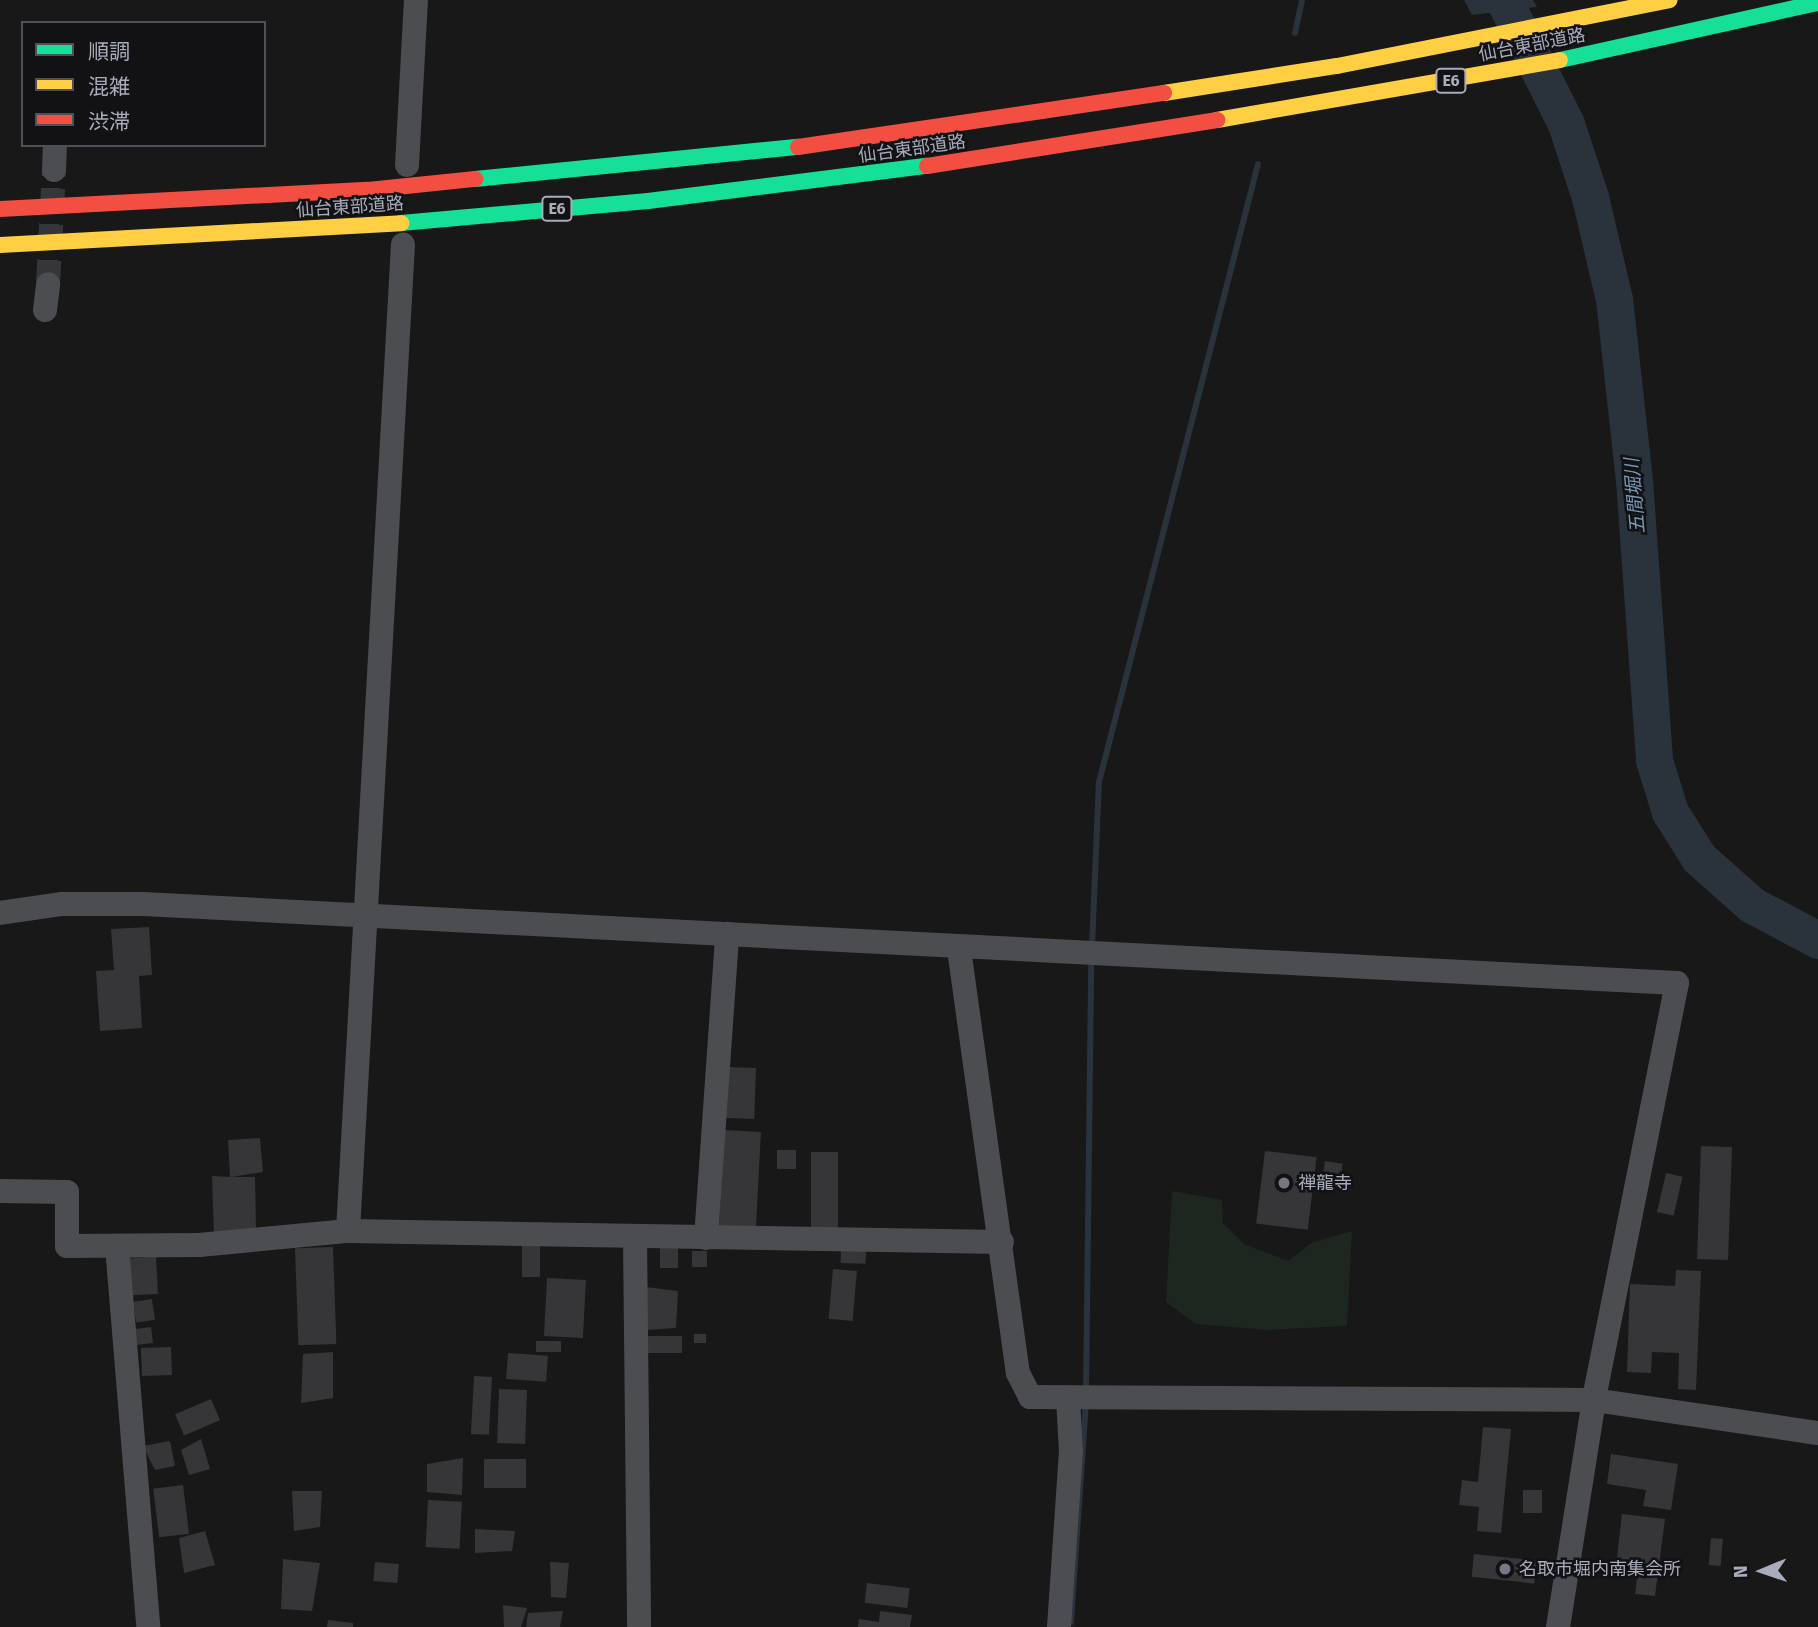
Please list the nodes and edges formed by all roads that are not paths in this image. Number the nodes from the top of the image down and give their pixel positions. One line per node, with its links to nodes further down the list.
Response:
1 (416, 0): 5 (street)
2 (1670, 0): 7 (highway, 仙台東部道路 / E6)
3 (1818, 3): 9 (highway, 仙台東部道路 / E6)
4 (55, 147): 6 (street)
5 (407, 164)
6 (54, 170)
7 (0, 209)
8 (403, 245): 13 (street)
9 (0, 246)
10 (47, 284): 11 (street)
11 (45, 310)
12 (0, 912): 13 (street)
13 (363, 915): 14 (street); 17 (street)
14 (727, 934): 15 (street); 19 (street)
15 (959, 949): 20 (street); 23 (street)
16 (0, 1191): 21 (street)
17 (348, 1231): 18 (street); 21 (street)
18 (635, 1237): 19 (street); 26 (street)
19 (706, 1238): 20 (street)
20 (1002, 1242): 22 (street)
21 (117, 1246): 25 (street)
22 (1078, 1398): 23 (street); 27 (street)
23 (1594, 1400): 24 (street); 28 (street)
24 (1818, 1433)
25 (148, 1627)
26 (639, 1627)
27 (1059, 1627)
28 (1558, 1627)

